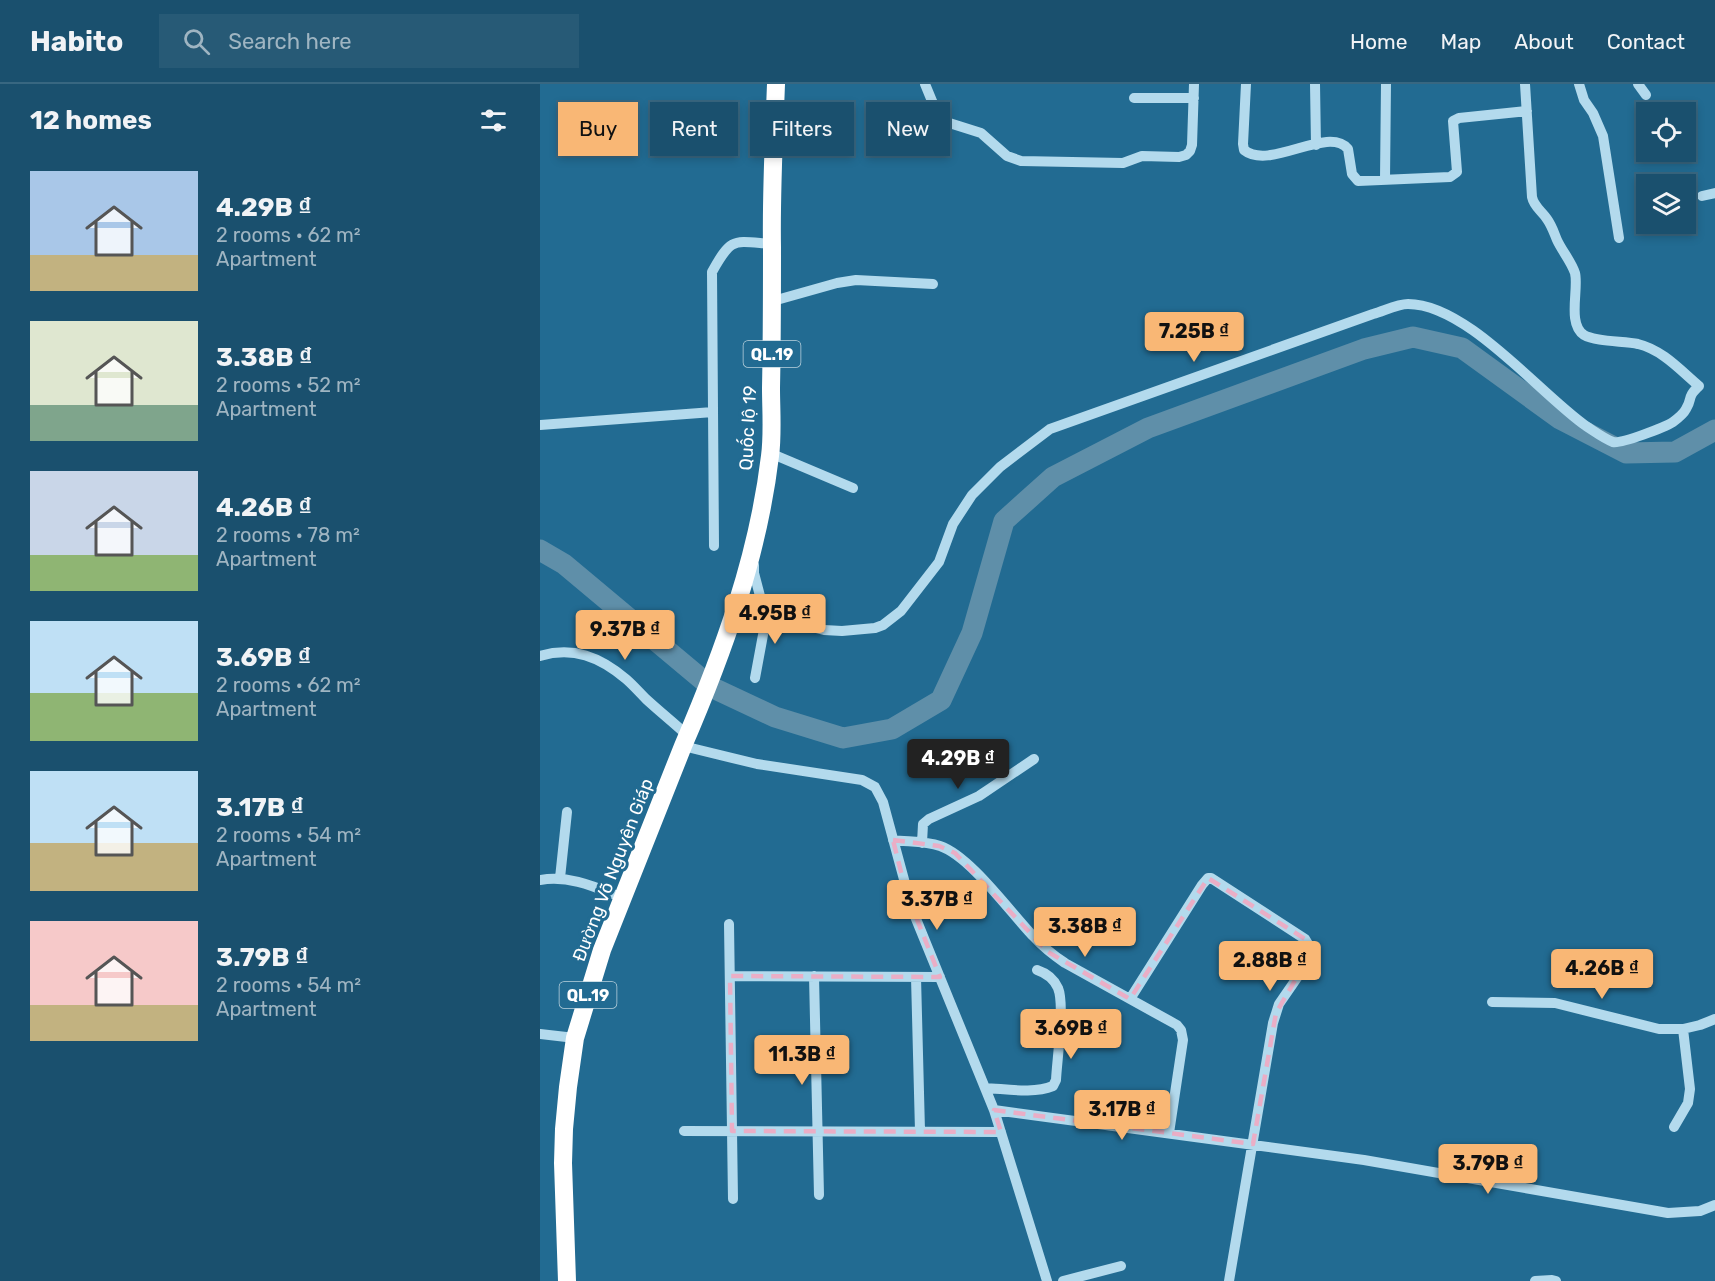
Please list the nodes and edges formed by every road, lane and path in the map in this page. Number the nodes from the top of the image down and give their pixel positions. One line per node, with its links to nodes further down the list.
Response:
1 (776, 84): 19 (highway, Quốc lộ 19 / QL.19)
2 (925, 84): 12 (street)
3 (1194, 84): 12 (street)
4 (1246, 84): 14 (street)
5 (1315, 84): 14 (street)
6 (1386, 84): 15 (street)
7 (1525, 84): 13 (street)
8 (1579, 84): 18 (street)
9 (1638, 84): 10 (street)
10 (1646, 95)
11 (1134, 98): 12 (street)
12 (1194, 98)
13 (1527, 111): 15 (street); 28 (street)
14 (1316, 145): 15 (street)
15 (1385, 179)
16 (1715, 193): 17 (street)
17 (1702, 196)
18 (1619, 237)
19 (771, 244): 21 (highway, Quốc lộ 19 / QL.19); 22 (street)
20 (933, 284): 21 (street)
21 (772, 301): 24 (highway, Quốc lộ 19 / QL.19)
22 (713, 412): 23 (street); 26 (street)
23 (540, 425)
24 (771, 453): 25 (street); 27 (highway, Quốc lộ 19 / QL.19)
25 (853, 488)
26 (714, 546)
27 (754, 549): 28 (street); 31 (highway, Quốc lộ 19 / QL.19)
28 (768, 608): 30 (street)
29 (540, 656): 31 (street)
30 (755, 678)
31 (688, 736): 34 (street); 38 (highway, Đường Võ Nguyên Giáp / QL.19)
32 (1034, 759): 35 (street)
33 (567, 812): 36 (street)
34 (893, 840): 35 (street); 44 (street)
35 (922, 843): 45 (street)
36 (560, 878): 37 (street); 38 (street)
37 (540, 880)
38 (623, 898): 50 (highway, Đường Võ Nguyên Giáp / QL.19)
39 (729, 924): 41 (street)
40 (1037, 970): 51 (street)
41 (730, 976): 42 (street); 55 (street)
42 (814, 976): 43 (street); 56 (street)
43 (916, 977): 44 (street); 57 (street)
44 (940, 977): 51 (street)
45 (1130, 999): 59 (street); 60 (street)
46 (1492, 1002): 48 (street)
47 (1715, 1019): 48 (street)
48 (1683, 1029): 53 (street)
49 (540, 1034): 50 (street)
50 (575, 1038): 65 (highway, Đường Võ Nguyên Giáp / QL.19)
51 (986, 1088): 52 (street)
52 (994, 1110): 58 (street); 59 (street)
53 (1674, 1127)
54 (684, 1131): 55 (street)
55 (732, 1131): 56 (street); 62 (street)
56 (818, 1131): 57 (street); 61 (street)
57 (920, 1131): 58 (street)
58 (1001, 1132): 66 (street)
59 (1169, 1133): 60 (street)
60 (1253, 1144): 63 (street); 68 (street)
61 (819, 1195)
62 (733, 1199)
63 (1715, 1205)
64 (1121, 1266): 67 (street)
65 (567, 1281)
66 (1047, 1281)
67 (1063, 1281)
68 (1229, 1281)
69 (1535, 1281): 70 (street)
70 (1556, 1281)

